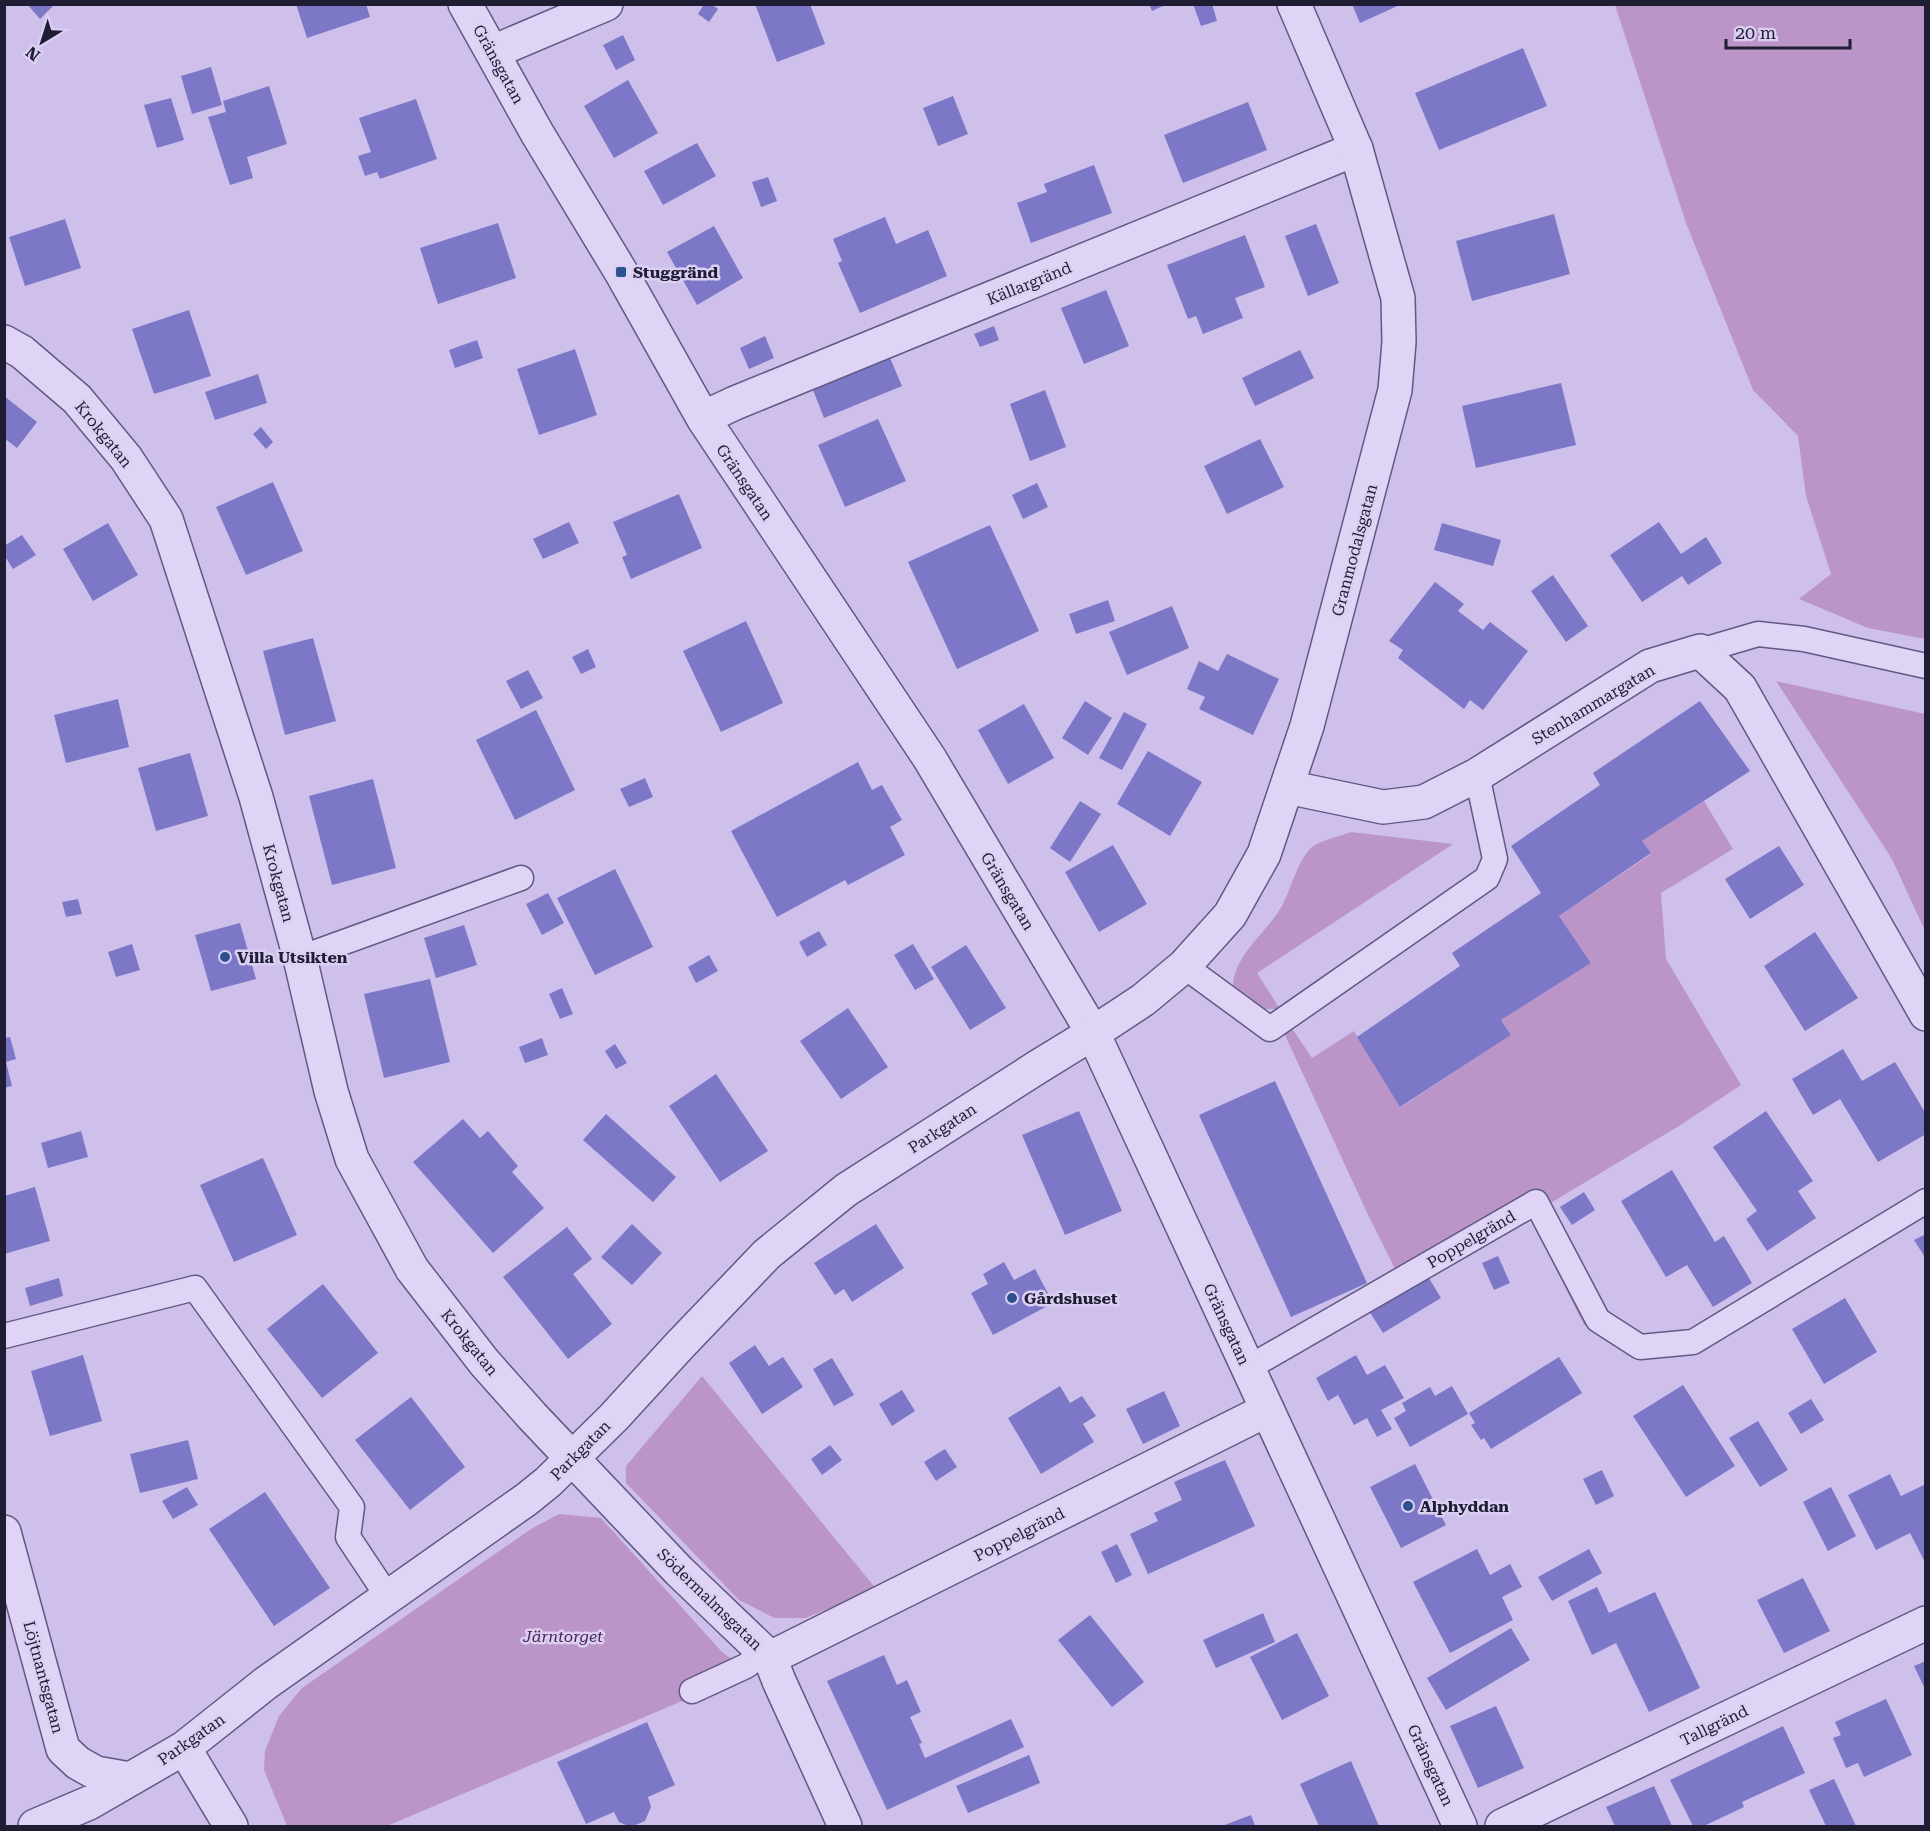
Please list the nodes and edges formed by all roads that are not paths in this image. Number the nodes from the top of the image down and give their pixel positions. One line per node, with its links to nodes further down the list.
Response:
1 (465, 4): 4 (street, Gränsgatan)
2 (606, 4): 4 (street)
3 (1294, 4): 5 (street, Granmodalsgatan)
4 (493, 52): 7 (street, Gränsgatan)
5 (1356, 149): 7 (street, Källargränd); 11 (street, Granmodalsgatan)
6 (4, 342): 13 (street, Krokgatan)
7 (703, 418): 16 (street, Gränsgatan)
8 (1700, 651): 9 (lane); 10 (street, Stenhammargatan); 15 (street)
9 (1926, 666)
10 (1477, 775): 11 (street, Stenhammargatan); 14 (lane)
11 (1287, 788): 14 (street, Granmodalsgatan)
12 (521, 878): 13 (lane)
13 (300, 958): 21 (street, Krokgatan)
14 (1184, 966): 16 (street, Granmodalsgatan)
15 (1926, 1014)
16 (1093, 1034): 19 (street, Gränsgatan); 21 (street, Parkgatan)
17 (1926, 1201): 19 (lane, Poppelgränd)
18 (4, 1336): 23 (lane)
19 (1248, 1368): 20 (street, Gränsgatan)
20 (1267, 1410): 25 (street, Poppelgränd); 32 (street, Gränsgatan)
21 (572, 1458): 23 (street, Parkgatan); 25 (street, Södermalmsgatan)
22 (4, 1532): 28 (street, Löjtnantsgatan)
23 (388, 1597): 27 (street, Parkgatan)
24 (1926, 1623): 33 (street, Tallgränd)
25 (768, 1655): 26 (lane, Poppelgränd); 31 (street, Södermalmsgatan)
26 (692, 1691)
27 (184, 1748): 28 (street, Parkgatan); 30 (street)
28 (129, 1779): 29 (street, Parkgatan)
29 (35, 1827)
30 (231, 1827)
31 (845, 1827)
32 (1460, 1827)
33 (1502, 1827)

